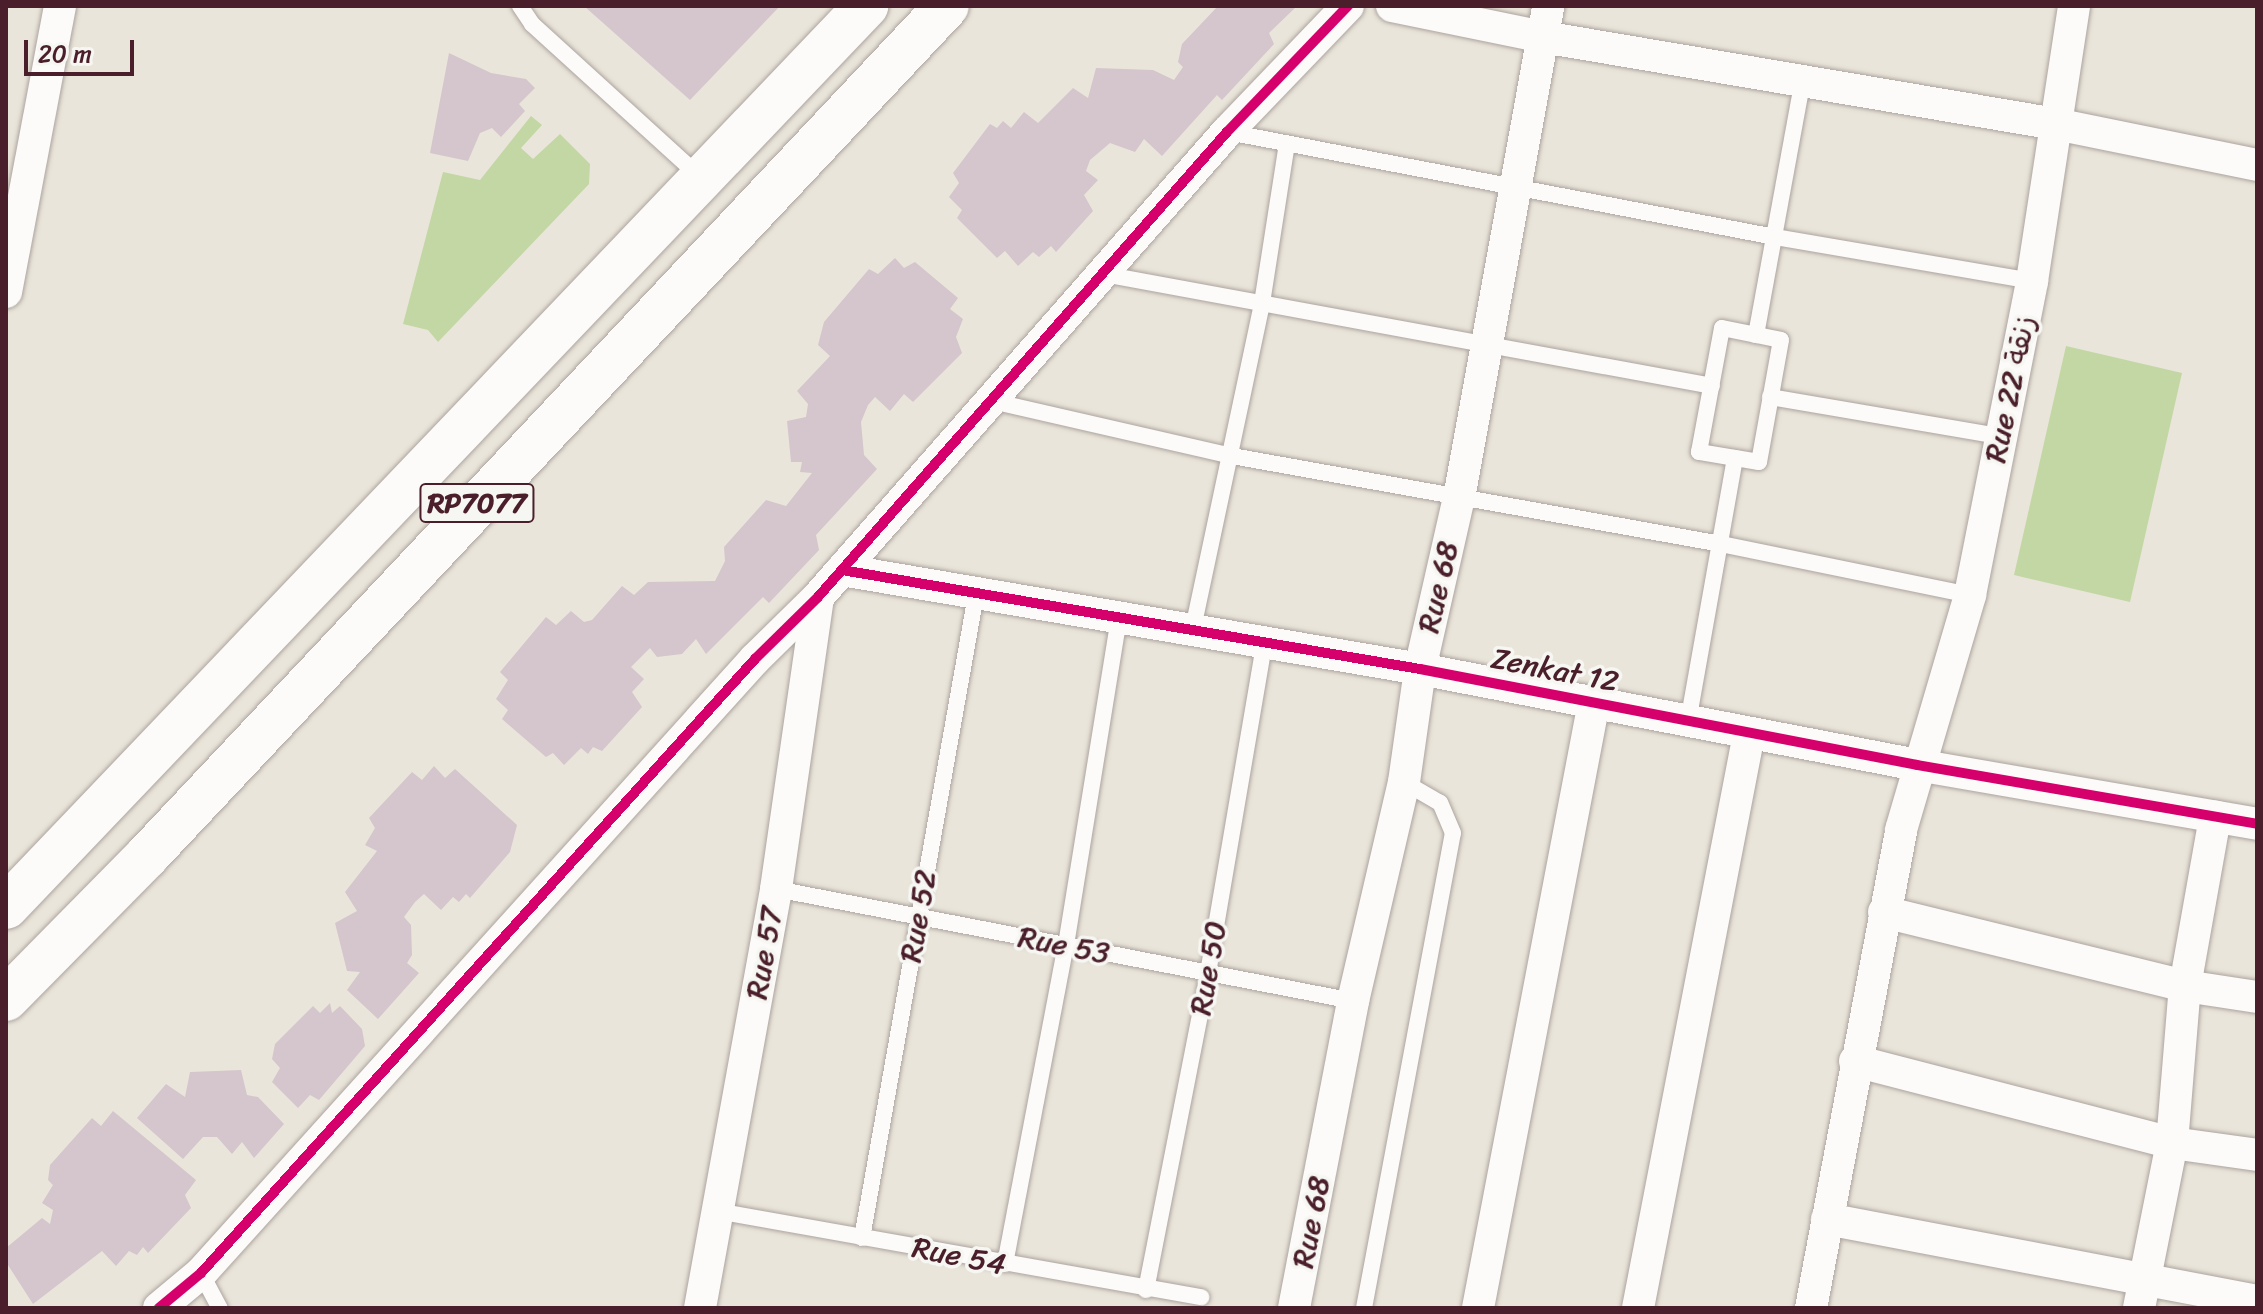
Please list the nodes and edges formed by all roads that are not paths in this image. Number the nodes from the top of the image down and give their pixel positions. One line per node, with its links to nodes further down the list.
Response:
1 (60, 6): 19 (street)
2 (520, 6): 14 (lane)
3 (866, 6): 14 (main road, RP7077)
4 (947, 6): 54 (main road, RP7077)
5 (1348, 6): 11 (street)
6 (1392, 6): 8 (street)
7 (2074, 6): 10 (street, Rue 22 زنقة)
8 (1546, 22): 9 (street); 15 (street, Rue 68)
9 (1803, 79): 10 (street); 16 (lane)
10 (2056, 124): 13 (street); 18 (street, Rue 22 زنقة)
11 (1227, 132): 12 (lane); 17 (street)
12 (1287, 144): 15 (lane); 20 (lane)
13 (2257, 165)
14 (702, 179): 47 (main road, RP7077)
15 (1519, 186): 16 (lane); 22 (street, Rue 68)
16 (1775, 237): 18 (lane); 21 (lane)
17 (1103, 274): 20 (lane); 25 (street)
18 (2032, 281): 26 (street, Rue 22 زنقة)
19 (6, 292)
20 (1262, 303): 22 (lane); 27 (lane)
21 (1756, 335): 23 (lane); 24 (lane)
22 (1488, 344): 23 (lane); 29 (street, Rue 68)
23 (1712, 386): 28 (lane)
24 (1770, 397): 26 (lane); 28 (lane)
25 (992, 401): 27 (lane); 31 (street)
26 (1999, 436): 33 (street, Rue 22 زنقة)
27 (1232, 456): 29 (lane); 36 (lane)
28 (1735, 458): 30 (lane)
29 (1459, 498): 30 (lane); 38 (street, Rue 68)
30 (1721, 544): 33 (lane); 40 (lane)
31 (842, 570): 32 (street, Zenkat 12); 34 (street)
32 (976, 595): 35 (street, Zenkat 12); 49 (lane, Rue 52)
33 (1970, 595): 42 (street, Rue 22 زنقة)
34 (818, 597): 46 (street, Rue 57); 63 (street)
35 (1119, 619): 36 (street, Zenkat 12); 50 (lane)
36 (1192, 633): 37 (street, Zenkat 12)
37 (1264, 644): 38 (street, Zenkat 12); 51 (lane, Rue 50)
38 (1420, 669): 39 (street, Zenkat 12); 43 (street, Rue 68)
39 (1594, 702): 40 (street, Zenkat 12); 73 (street)
40 (1688, 722): 41 (street, Zenkat 12)
41 (1749, 734): 42 (street, Zenkat 12); 74 (street)
42 (1917, 765): 44 (street, Zenkat 12); 48 (street, Rue 22 زنقة)
43 (1404, 782): 55 (street, Rue 68); 72 (lane)
44 (2215, 817): 45 (street, Zenkat 12); 52 (street)
45 (2257, 824)
46 (776, 889): 49 (lane, Rue 53); 59 (street, Rue 57)
47 (6, 907)
48 (1884, 912): 52 (street); 56 (street, Rue 22 زنقة)
49 (918, 916): 50 (lane, Rue 53); 61 (lane, Rue 52)
50 (1066, 945): 51 (lane, Rue 53); 62 (lane)
51 (1208, 973): 55 (lane, Rue 53); 64 (lane, Rue 50)
52 (2185, 986): 53 (street); 57 (street)
53 (2257, 997)
54 (6, 999)
55 (1353, 1001): 71 (street, Rue 68)
56 (1855, 1061): 57 (street); 60 (street, Rue 22 زنقة)
57 (2172, 1143): 58 (street); 65 (street)
58 (2257, 1155)
59 (717, 1211): 61 (lane, Rue 54); 70 (street, Rue 57)
60 (1827, 1219): 65 (street); 75 (street, Rue 22 زنقة)
61 (862, 1238): 62 (lane, Rue 54)
62 (1005, 1264): 64 (lane, Rue 54)
63 (201, 1273): 68 (street); 69 (lane)
64 (1146, 1290): 66 (lane, Rue 54)
65 (2142, 1295): 67 (street)
66 (1201, 1297)
67 (2257, 1301)
68 (159, 1308)
69 (220, 1308)
70 (700, 1308)
71 (1294, 1308)
72 (1364, 1308)
73 (1478, 1308)
74 (1638, 1308)
75 (1811, 1308)

